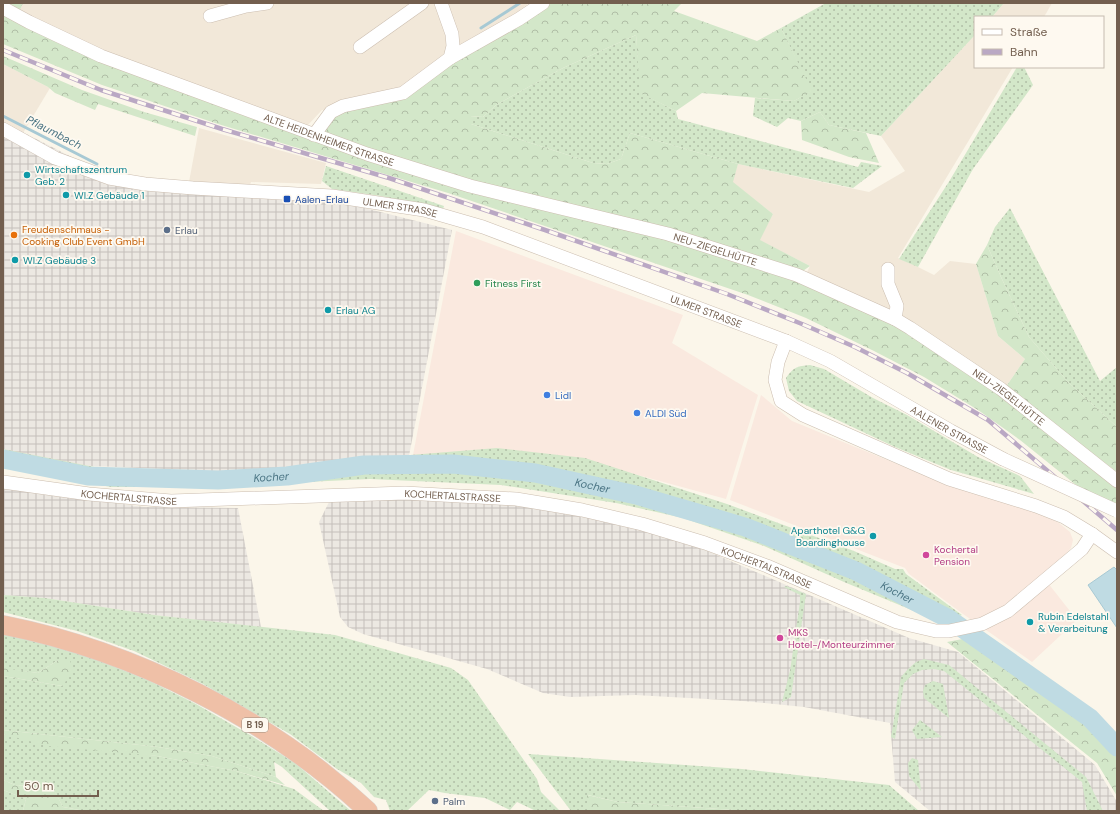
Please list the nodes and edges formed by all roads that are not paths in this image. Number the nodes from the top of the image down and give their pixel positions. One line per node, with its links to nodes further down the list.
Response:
1 (267, 3): 6 (street)
2 (422, 3): 7 (street)
3 (441, 3): 8 (street)
4 (543, 3): 8 (street)
5 (3, 8): 10 (street, ALTE HEIDENHEIMER STRASSE)
6 (210, 16)
7 (360, 47)
8 (450, 58): 10 (street)
9 (3, 129): 14 (street, ULMER STRASSE)
10 (314, 135): 11 (street, ALTE HEIDENHEIMER STRASSE)
11 (668, 234): 13 (street, NEU-ZIEGELHÜTTE)
12 (888, 269): 13 (street)
13 (895, 319): 15 (street, NEU-ZIEGELHÜTTE)
14 (786, 341): 17 (street, AALENER STRASSE, bridge); 18 (street)
15 (1117, 481)
16 (3, 482): 18 (street, KOCHERTALSTRASSE)
17 (1117, 511)
18 (1092, 534): 19 (street)
19 (1117, 552)
20 (3, 625): 21 (highway, B 19)
21 (368, 811)

